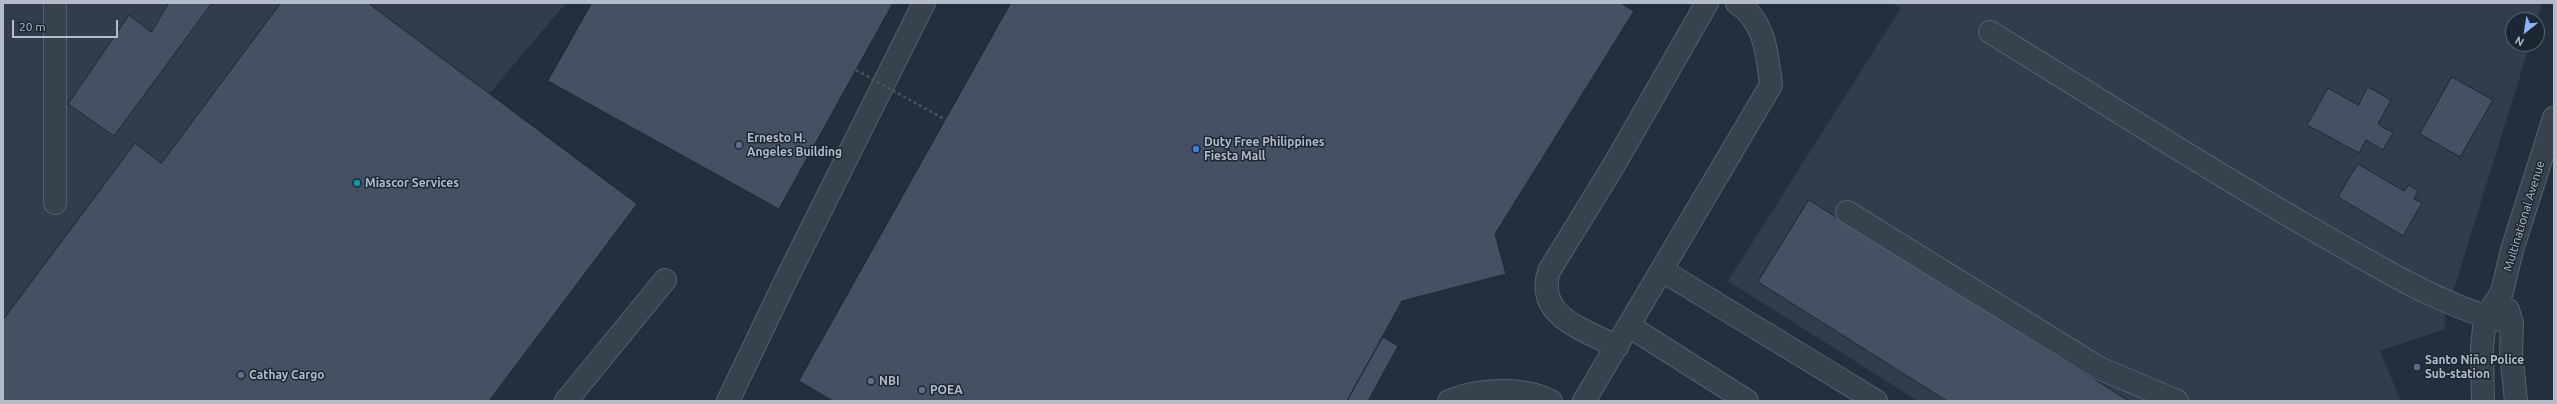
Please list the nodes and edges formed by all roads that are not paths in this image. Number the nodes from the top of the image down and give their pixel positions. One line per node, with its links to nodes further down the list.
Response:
1 (55, 3): 7 (street)
2 (924, 3): 17 (street)
3 (1707, 3): 15 (street)
4 (1737, 3): 9 (street)
5 (1990, 32): 12 (street)
6 (2554, 118): 11 (street, Multinational Avenue)
7 (55, 203)
8 (1847, 212): 23 (street)
9 (1663, 271): 14 (street); 22 (street)
10 (665, 280): 16 (street)
11 (2502, 292): 12 (street, Multinational Avenue); 13 (street)
12 (2485, 318): 13 (street); 24 (street, Multinational Avenue)
13 (2512, 323): 25 (street)
14 (1629, 326): 15 (street); 21 (street)
15 (1617, 347): 20 (street)
16 (566, 401)
17 (728, 401)
18 (1449, 401): 19 (street)
19 (1551, 401)
20 (1584, 401)
21 (1747, 401)
22 (1876, 401)
23 (2177, 401)
24 (2483, 401)
25 (2516, 401)

